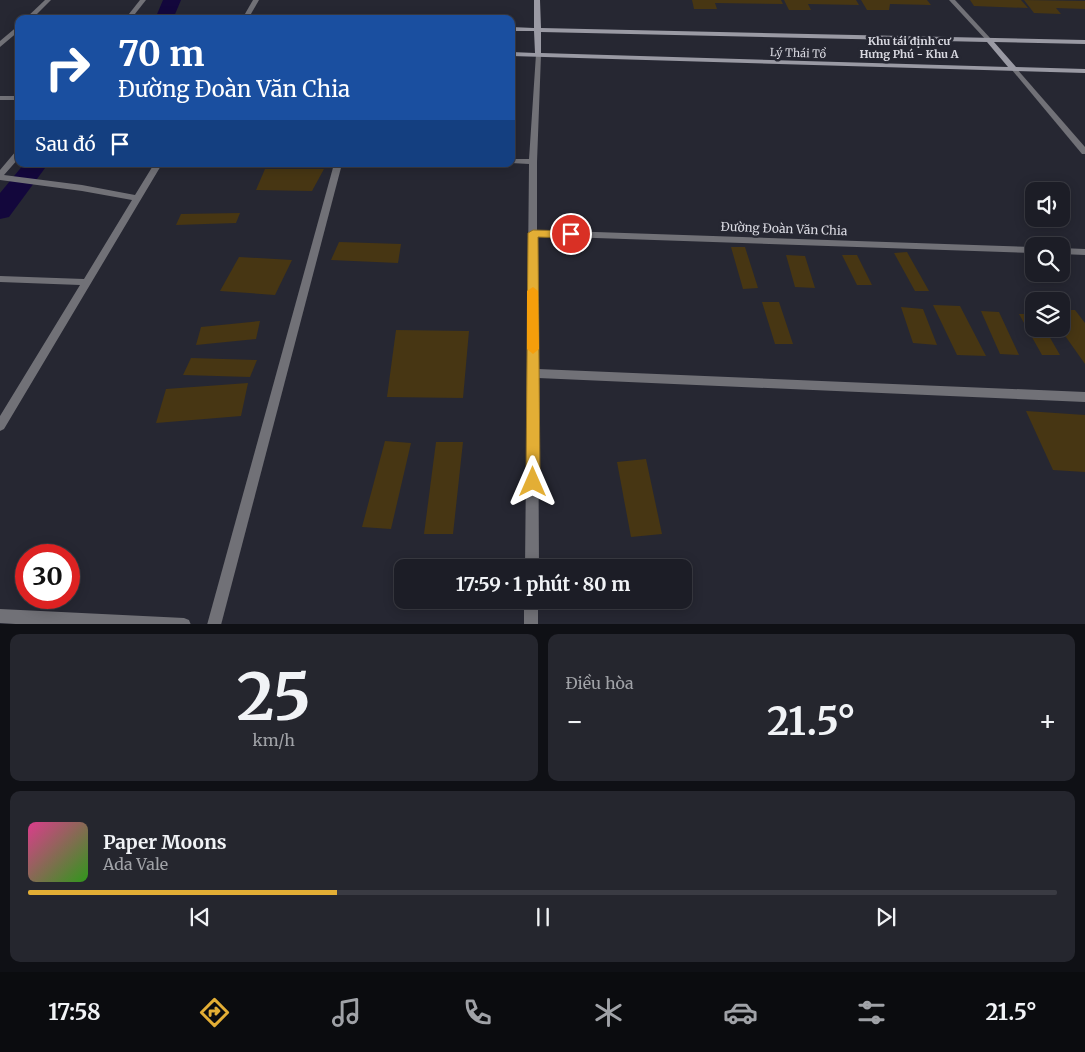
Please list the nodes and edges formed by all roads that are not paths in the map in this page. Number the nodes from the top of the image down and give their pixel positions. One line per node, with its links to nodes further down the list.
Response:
1 (48, 0): 6 (street)
2 (143, 0): 7 (street)
3 (256, 0): 8 (street)
4 (537, 0): 10 (street)
5 (952, 0): 12 (street)
6 (32, 15)
7 (131, 15)
8 (247, 15)
9 (515, 29): 10 (street, Lý Thái Tổ)
10 (537, 30): 12 (street, Lý Thái Tổ); 16 (street)
11 (15, 31): 14 (street)
12 (989, 40): 13 (street, Lý Thái Tổ); 17 (street)
13 (1085, 42)
14 (0, 45)
15 (515, 54): 16 (street, Lý Thái Tổ)
16 (538, 55): 17 (street, Lý Thái Tổ); 26 (street)
17 (1014, 69): 18 (street, Lý Thái Tổ); 21 (street)
18 (1085, 71)
19 (0, 98): 20 (street)
20 (15, 98)
21 (1074, 139): 22 (street); 23 (street)
22 (1085, 139)
23 (1085, 152)
24 (15, 158): 29 (street)
25 (515, 161): 26 (street)
26 (533, 162): 31 (street)
27 (156, 167): 30 (street)
28 (337, 167): 44 (street)
29 (0, 176): 30 (street)
30 (137, 198): 36 (street)
31 (533, 233): 32 (street, Đường Đoàn Văn Chia); 37 (street)
32 (1025, 250)
33 (1070, 251): 34 (street)
34 (1085, 252)
35 (0, 279): 36 (street)
36 (86, 282): 39 (street)
37 (533, 373): 38 (street); 40 (street)
38 (1085, 397)
39 (0, 426)
40 (532, 559)
41 (531, 609): 45 (street)
42 (0, 616): 43 (street)
43 (184, 624)
44 (214, 624)
45 (531, 624)

